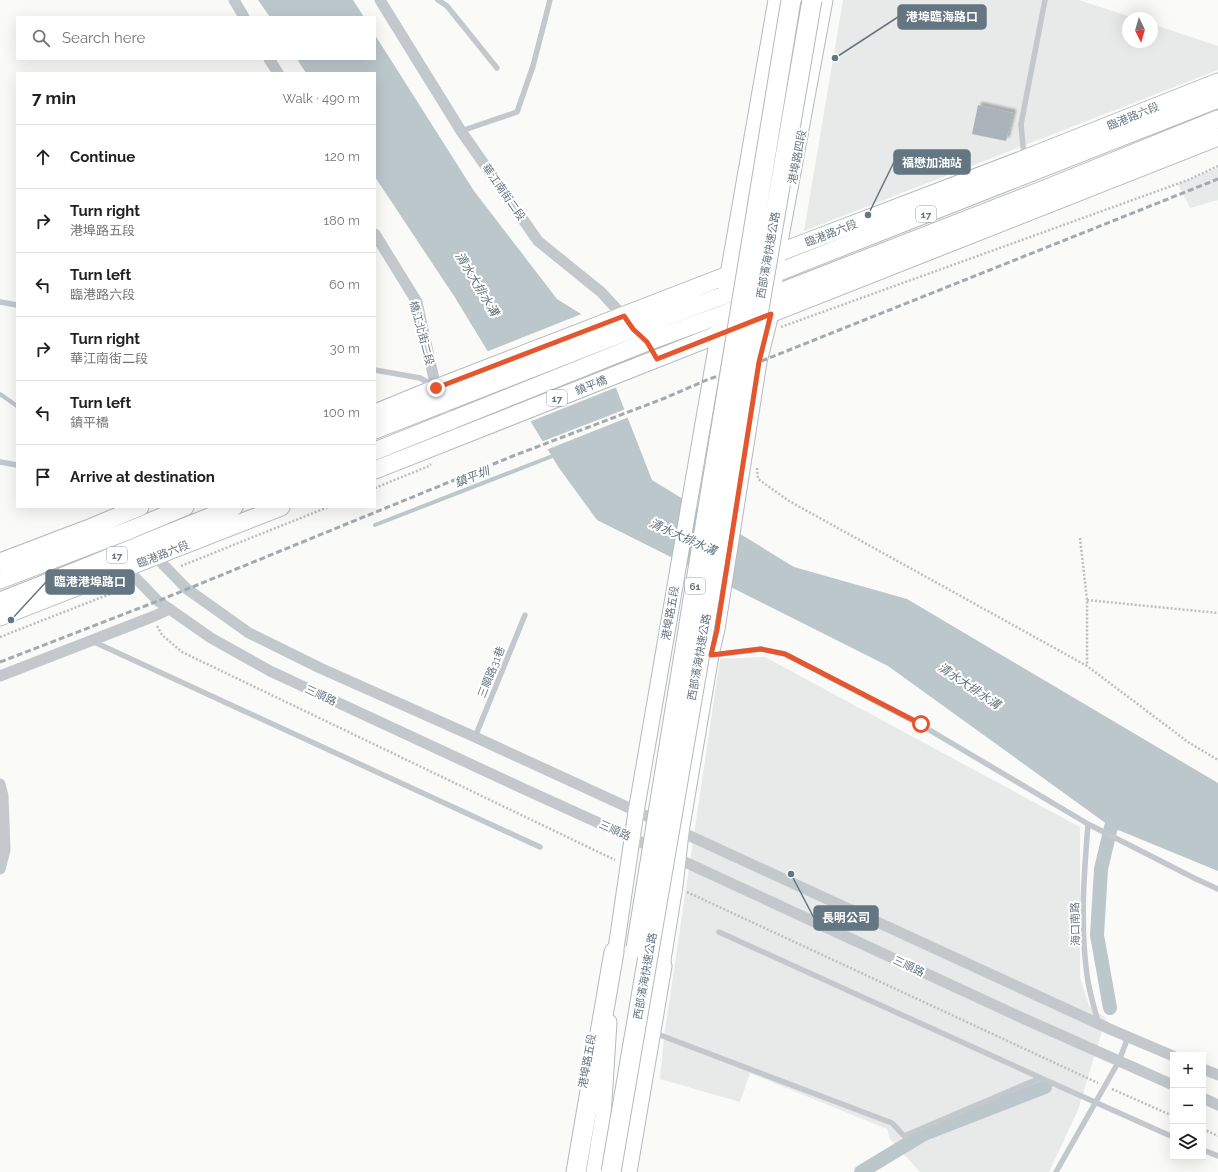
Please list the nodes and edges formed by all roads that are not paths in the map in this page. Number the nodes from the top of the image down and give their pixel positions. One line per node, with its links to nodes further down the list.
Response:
1 (234, 0): 10 (street)
2 (380, 0): 17 (street, 華江南街二段)
3 (438, 0): 12 (lane)
4 (550, 0): 17 (lane)
5 (776, 0): 23 (street)
6 (791, 0): 96 (highway, 西部濱海快速公路 / 61, bridge)
7 (812, 0): 97 (highway, 西部濱海快速公路 / 61, bridge)
8 (825, 0): 21 (street, 港埠路四段)
9 (1045, 0): 19 (lane)
10 (243, 16)
11 (270, 60): 13 (street)
12 (497, 68)
13 (277, 72)
14 (1218, 82): 19 (main road, 臨港路六段 / 17)
15 (1218, 99): 19 (main road, 臨港路六段 / 17)
16 (1218, 119): 19 (main road, 臨港路六段 / 17)
17 (461, 130): 30 (street, 華江南街二段)
18 (1218, 137): 19 (main road, 臨港路六段 / 17)
19 (1034, 182): 21 (main road, 臨港路六段 / 17); 22 (main road, 臨港路六段 / 17); 24 (main road, 臨港路六段 / 17); 28 (main road, 臨港路六段 / 17)
20 (376, 236): 35 (street, 橋江北街二段)
21 (778, 253): 22 (street, 港埠路四段); 23 (main road, 臨港路六段 / 17)
22 (776, 273): 24 (street, 港埠路四段); 25 (main road, 臨港路六段 / 17)
23 (728, 275): 25 (street, 港埠路五段); 30 (main road, 臨港路六段 / 17)
24 (773, 294): 28 (street, 港埠路四段); 29 (main road, 臨港路六段 / 17)
25 (725, 295): 29 (street, 港埠路五段); 30 (main road, 臨港路六段 / 17)
26 (0, 302): 27 (lane)
27 (16, 305)
28 (771, 314): 31 (main road, 臨港路六段 / 17); 62 (street, 港埠路五段)
29 (721, 315): 31 (street, 港埠路五段); 32 (main road, 臨港路六段 / 17)
30 (629, 322): 32 (street, 華江南街二段); 35 (main road, 17)
31 (718, 335): 33 (main road, 臨港路六段 / 17); 66 (street, 港埠路五段)
32 (647, 342): 33 (street, 華江南街二段); 37 (main road, 鎮平橋 / 17)
33 (657, 359): 39 (main road, 鎮平橋 / 17)
34 (376, 370): 35 (lane)
35 (439, 396): 36 (main road, 17); 37 (street, 橋江北街二段); 38 (main road, 17)
36 (376, 413)
37 (448, 422): 39 (street, 橋江北街二段); 40 (main road, 17)
38 (376, 429)
39 (457, 437): 43 (main road, 17)
40 (376, 451)
41 (0, 462): 42 (lane)
42 (16, 465)
43 (376, 470)
44 (138, 508): 48 (main road)
45 (183, 508): 50 (main road, 17)
46 (231, 508): 52 (main road, 臨港路六段 / 17)
47 (278, 508): 53 (main road, 臨港路六段 / 17)
48 (117, 517): 49 (main road); 50 (street)
49 (87, 529): 51 (street, 三順路); 54 (main road)
50 (130, 530): 51 (main road, 17); 52 (street)
51 (99, 541): 55 (street, 三順路); 56 (main road, 17)
52 (143, 543): 53 (street); 55 (main road, 臨港路六段 / 17)
53 (156, 557): 55 (main road, 臨港路六段 / 17); 64 (street)
54 (0, 562)
55 (120, 562): 57 (main road, 臨港路六段 / 17); 58 (street, 三順路); 60 (main road, 臨港路六段 / 17)
56 (0, 580)
57 (0, 601)
58 (170, 609): 61 (street); 69 (street, 三順路)
59 (525, 615): 64 (lane, 三順路31巷)
60 (0, 617)
61 (91, 640): 63 (street); 70 (lane)
62 (711, 655): 67 (lane); 68 (street, 港埠路五段)
63 (0, 676)
64 (475, 736): 66 (street)
65 (0, 784): 72 (street)
66 (636, 812): 68 (street); 69 (street, 港埠路五段)
67 (1088, 824): 73 (lane); 77 (lane, 海口南路)
68 (681, 832): 71 (street, 港埠路五段); 77 (street)
69 (633, 838): 71 (street, 三順路); 75 (street, 港埠路五段)
70 (540, 847)
71 (678, 859): 76 (street, 港埠路五段); 81 (street, 三順路)
72 (0, 870)
73 (1218, 889)
74 (720, 932): 84 (lane)
75 (614, 952): 89 (street, 港埠路五段); 93 (street, 港埠路五段); 94 (highway)
76 (662, 966): 78 (street, 港埠路五段); 89 (street, 港埠路五段); 98 (highway)
77 (1098, 1022): 79 (street)
78 (660, 1035): 84 (lane); 99 (street, 港埠路五段)
79 (1128, 1037): 80 (street); 81 (lane)
80 (1170, 1055)
81 (1119, 1061): 85 (street, 三順路); 87 (lane)
82 (1206, 1070): 83 (street)
83 (1218, 1075)
84 (1041, 1078): 87 (lane)
85 (1170, 1084)
86 (1206, 1099): 88 (street)
87 (1095, 1102): 90 (lane); 100 (lane)
88 (1218, 1105)
89 (603, 1116): 95 (street, 港埠路五段)
90 (1170, 1136)
91 (1206, 1151): 92 (lane)
92 (1218, 1156)
93 (568, 1172)
94 (576, 1172)
95 (594, 1172)
96 (600, 1172)
97 (611, 1172)
98 (628, 1172)
99 (636, 1172)
100 (1056, 1172)

